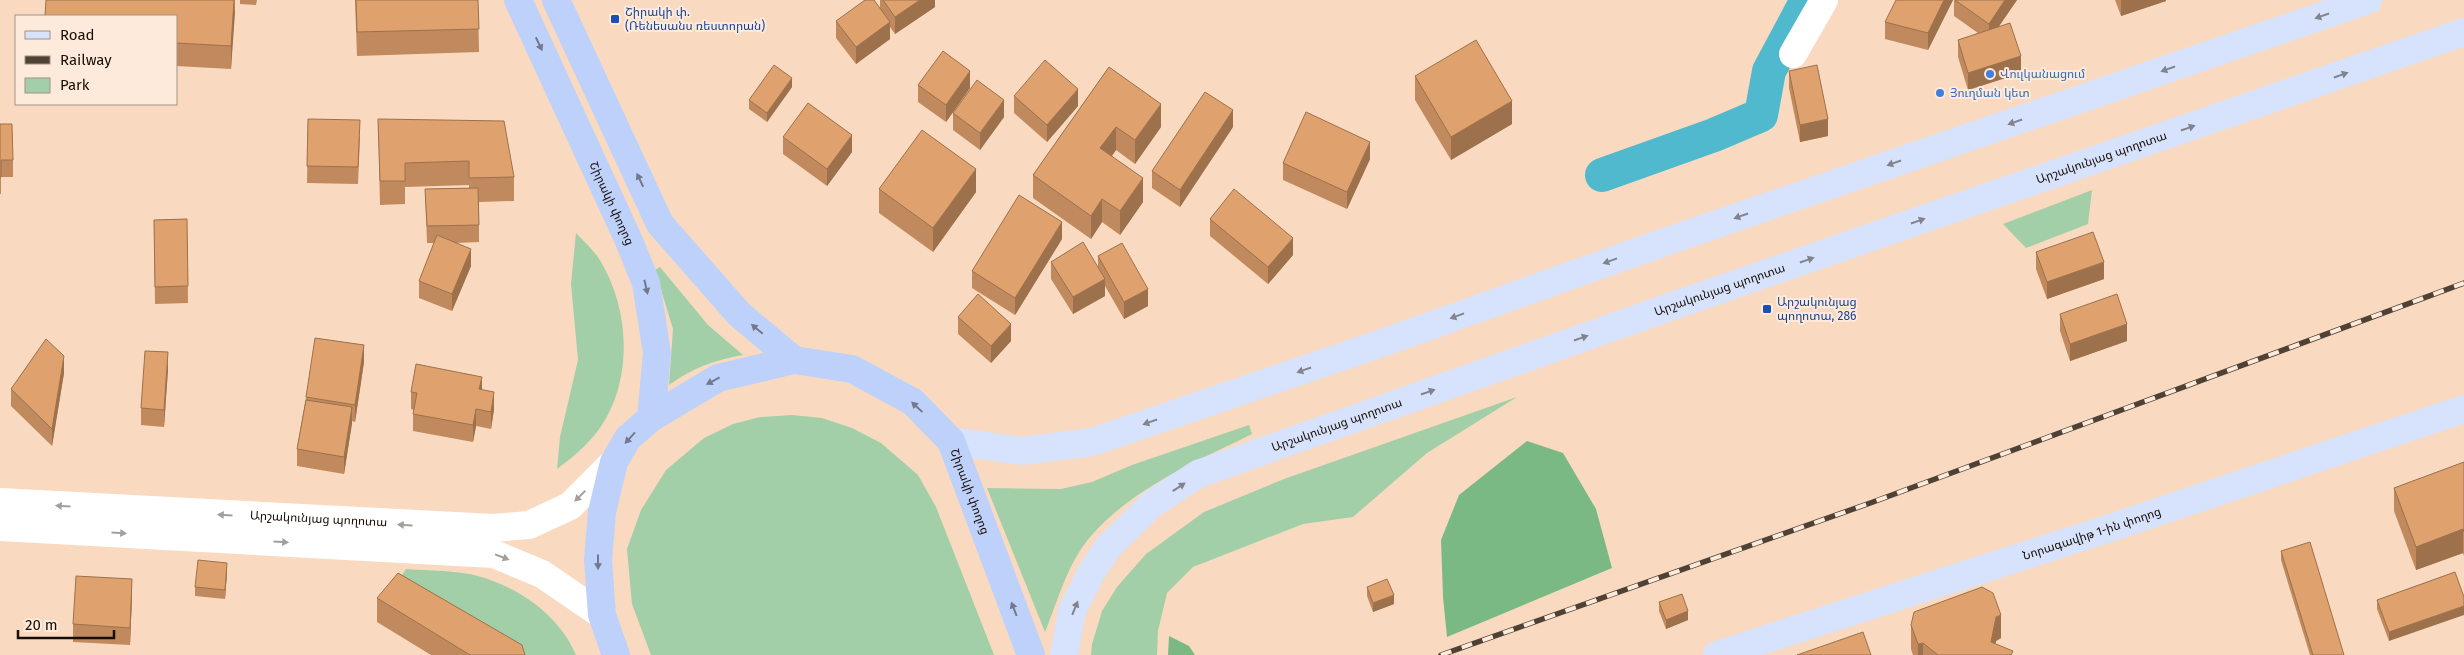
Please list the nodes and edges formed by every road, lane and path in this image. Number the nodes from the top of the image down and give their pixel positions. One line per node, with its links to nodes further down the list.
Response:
1 (518, 0): 9 (highway, Շիրակի փողոց, one-way to 9)
2 (556, 0): 7 (highway, one-way to 2)
3 (1824, 0): 6 (street)
4 (2368, 0): 10 (main road, one-way to 10)
5 (2464, 32): 18 (main road, Արշակունյաց պողոտա, one-way to 5)
6 (1793, 54)
7 (794, 360): 9 (highway, Շիրակի փողոց, one-way to 9); 10 (highway, Շիրակի փողոց, one-way to 7)
8 (2464, 409): 15 (main road, Նորագավիթ 1-ին փողոց)
9 (652, 418): 11 (highway, Շիրակի փողոց, one-way to 11)
10 (951, 441): 17 (highway, Շիրակի փողոց, one-way to 10)
11 (614, 462): 12 (street, Արշակունյաց պողոտա, one-way to 12); 14 (highway, Շիրակի փողոց, one-way to 14)
12 (0, 502)
13 (0, 527): 14 (street, Արշակունյաց պողոտա, one-way to 14)
14 (602, 615): 16 (highway, Շիրակի փողոց)
15 (1730, 652)
16 (616, 655)
17 (1031, 655)
18 (1064, 655)

